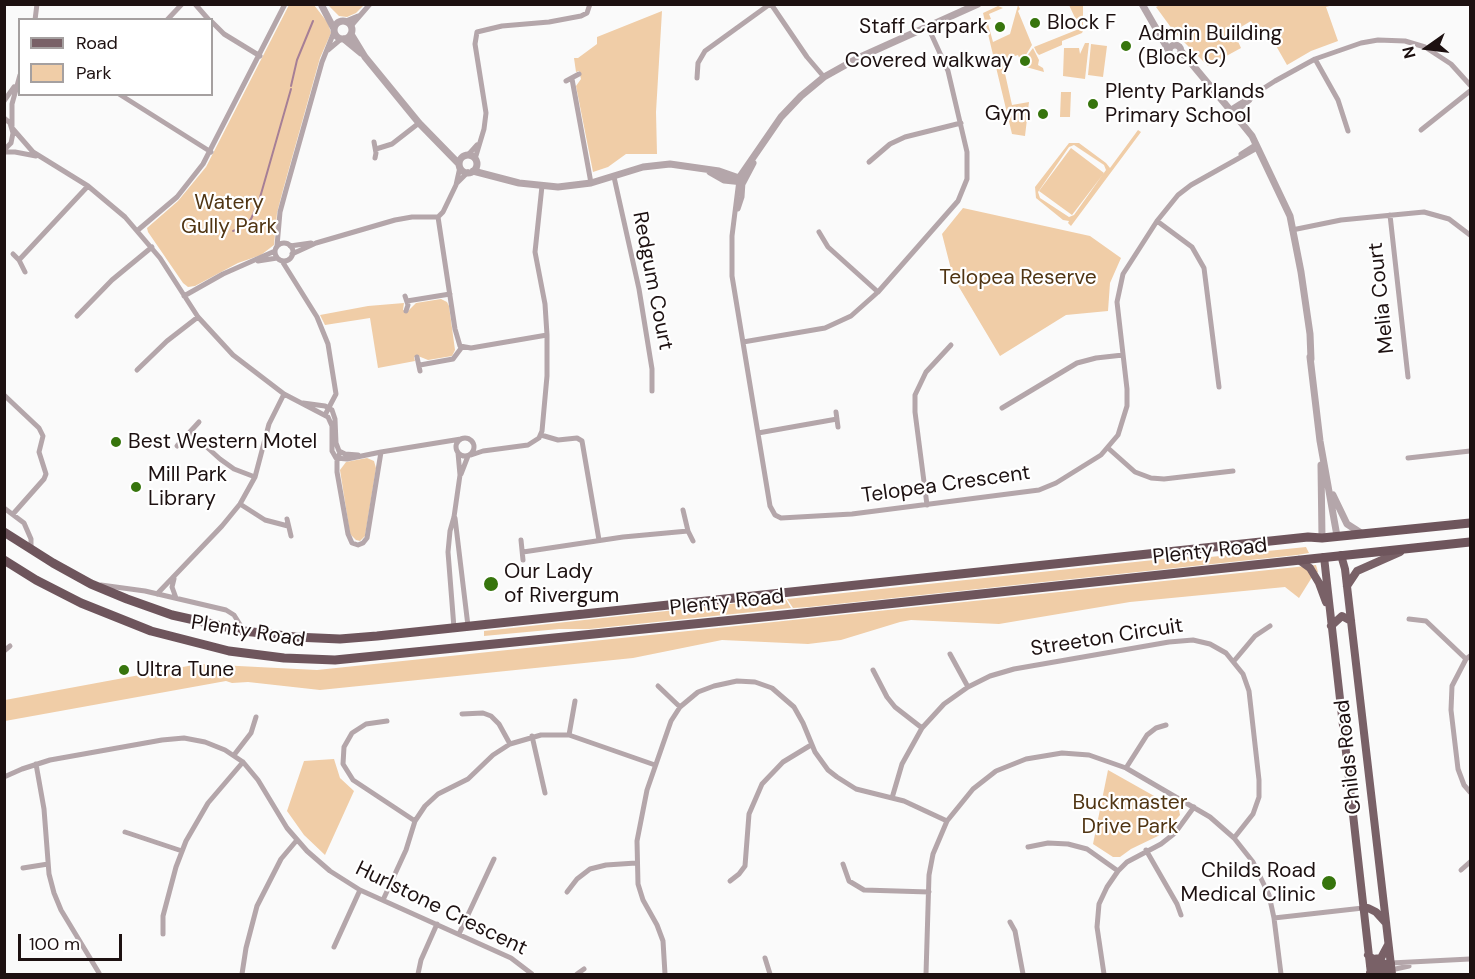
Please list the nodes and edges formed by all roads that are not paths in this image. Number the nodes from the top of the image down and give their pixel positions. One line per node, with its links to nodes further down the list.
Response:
1 (182, 4): 10 (street)
2 (195, 4): 11 (street)
3 (285, 4): 21 (street)
4 (370, 4): 15 (street)
5 (590, 4): 48 (street)
6 (770, 4): 25 (street); 26 (street)
7 (978, 4): 13 (street, Telopea Crescent)
8 (1142, 4): 16 (street)
9 (321, 5): 14 (street); 15 (street)
10 (169, 18)
11 (207, 18)
12 (213, 24): 21 (street)
13 (928, 27): 26 (street, Telopea Crescent); 36 (street)
14 (334, 30): 15 (street); 15 (street); 19 (street)
15 (346, 30): 19 (street); 35 (street)
16 (1161, 34): 17 (street); 20 (street)
17 (1175, 44): 18 (street); 20 (street)
18 (1181, 51): 20 (street); 23 (street)
19 (325, 53): 58 (street)
20 (1172, 54): 23 (street)
21 (260, 56): 44 (street)
22 (1316, 59): 29 (street); 33 (street); 39 (street)
23 (1194, 68): 33 (street)
24 (579, 74): 51 (street)
25 (697, 78)
26 (822, 78): 50 (street, Telopea Crescent)
27 (18, 80): 28 (street)
28 (16, 84): 32 (street); 37 (street)
29 (1470, 85)
30 (1470, 91): 38 (street)
31 (122, 96): 44 (street)
32 (4, 101)
33 (1234, 113): 41 (street)
34 (4, 118): 37 (street)
35 (419, 123): 42 (street); 48 (street)
36 (961, 123): 47 (street); 74 (street)
37 (12, 128): 43 (street); 45 (street)
38 (1421, 130)
39 (1348, 131)
40 (374, 142): 42 (street)
41 (1256, 146): 57 (street, Telopea Crescent); 60 (street)
42 (376, 149): 46 (street)
43 (4, 151): 45 (street)
44 (211, 152): 59 (street)
45 (41, 157): 53 (street)
46 (375, 158)
47 (869, 162)
48 (468, 164): 52 (street); 52 (street); 54 (street)
49 (614, 177): 50 (street); 51 (street); 89 (street, Redgum Court)
50 (740, 181): 81 (street, Telopea Crescent)
51 (591, 183): 54 (street)
52 (456, 185): 56 (street)
53 (88, 186): 59 (street); 69 (street)
54 (542, 186): 80 (street)
55 (1390, 215): 60 (street); 62 (street); 87 (street, Melia Court)
56 (438, 217): 63 (street); 75 (street)
57 (1157, 221): 84 (street, Telopea Crescent); 88 (street)
58 (278, 227): 64 (street); 66 (street)
59 (138, 230): 65 (street)
60 (1292, 231): 104 (street)
61 (819, 232): 74 (street)
62 (1470, 235)
63 (316, 243): 64 (street); 68 (street)
64 (288, 244): 66 (street); 68 (street)
65 (152, 247): 76 (street); 78 (street)
66 (276, 248): 70 (street); 71 (street)
67 (13, 254): 69 (street)
68 (291, 256): 70 (street); 73 (street)
69 (19, 260): 72 (street)
70 (280, 260): 71 (street); 73 (street)
71 (250, 262): 76 (street)
72 (25, 272)
73 (293, 277): 93 (street)
74 (878, 292): 81 (street)
75 (450, 294): 77 (street); 83 (street)
76 (184, 296): 79 (street)
77 (406, 310)
78 (77, 316)
79 (198, 317): 86 (street); 90 (street)
80 (547, 335): 83 (street); 102 (street)
81 (743, 342): 101 (street, Telopea Crescent)
82 (951, 345): 121 (street)
83 (462, 347): 85 (street)
84 (1123, 355): 94 (street); 108 (street, Telopea Crescent)
85 (417, 357)
86 (137, 370)
87 (1408, 377)
88 (1219, 387)
89 (652, 391)
90 (284, 394): 92 (street); 118 (street)
91 (4, 395): 124 (street)
92 (302, 403): 93 (street); 96 (street)
93 (329, 408): 96 (street); 113 (street)
94 (1002, 408)
95 (836, 411): 97 (street)
96 (325, 414): 113 (street)
97 (837, 419): 99 (street); 101 (street)
98 (199, 422): 100 (street)
99 (838, 427)
100 (190, 432): 107 (street); 118 (street)
101 (758, 433): 121 (street, Telopea Crescent)
102 (541, 435): 109 (street); 134 (street)
103 (461, 439): 105 (street); 106 (street); 112 (street)
104 (1320, 441): 119 (street); 132 (street)
105 (438, 442): 111 (street); 112 (street)
106 (473, 443): 109 (street); 114 (street)
107 (177, 446)
108 (1108, 448): 116 (street); 121 (street, Telopea Crescent)
109 (494, 450): 114 (street)
110 (1470, 451): 115 (street)
111 (381, 452): 113 (street); 113 (street)
112 (458, 452): 114 (street); 117 (street)
113 (339, 455)
114 (470, 455): 117 (street)
115 (1408, 458)
116 (1233, 471)
117 (460, 475): 125 (street)
118 (255, 477): 120 (street)
119 (1329, 484): 129 (street); 131 (street)
120 (240, 504): 130 (street); 145 (street)
121 (927, 505)
122 (4, 508): 124 (street)
123 (683, 510): 127 (street)
124 (13, 514): 138 (street)
125 (454, 517): 153 (street); 156 (street)
126 (1470, 523): 129 (highway, Plenty Road)
127 (688, 531): 134 (street); 135 (street)
128 (4, 532): 138 (highway, Plenty Road)
129 (1362, 534): 131 (highway, Plenty Road)
130 (291, 536)
131 (1337, 536): 132 (highway, Plenty Road); 140 (highway, Childs Road)
132 (1322, 538): 141 (highway, Childs Road); 153 (highway, Plenty Road)
133 (521, 540): 139 (street)
134 (599, 540): 139 (street)
135 (693, 541)
136 (1470, 542): 137 (highway, Plenty Road)
137 (1410, 548): 140 (highway, Plenty Road); 147 (main road)
138 (31, 550): 146 (highway, Plenty Road)
139 (523, 552): 143 (street)
140 (1341, 555): 141 (highway, Plenty Road); 147 (main road, Childs Road)
141 (1324, 557): 144 (highway, Plenty Road); 150 (main road, Childs Road)
142 (4, 560): 160 (highway, Plenty Road)
143 (524, 560)
144 (1299, 560): 150 (main road); 159 (highway, Plenty Road)
145 (174, 577): 148 (street); 149 (street)
146 (91, 584): 148 (street, Plenty Road); 157 (highway, Plenty Road)
147 (1347, 586): 152 (main road, Childs Road)
148 (157, 594): 149 (street, Plenty Road)
149 (176, 598): 157 (street, Plenty Road)
150 (1330, 614): 155 (main road, Childs Road)
151 (1409, 619): 163 (street)
152 (1351, 621): 155 (main road); 214 (main road, Childs Road)
153 (468, 626): 156 (highway, Plenty Road); 159 (highway)
154 (1270, 626): 164 (street)
155 (1331, 626): 210 (main road, Childs Road)
156 (454, 628): 157 (highway, Plenty Road); 160 (highway)
157 (244, 632)
158 (10, 646): 161 (street)
159 (470, 647): 160 (highway, Plenty Road)
160 (457, 649)
161 (4, 651)
162 (950, 654): 167 (street)
163 (1468, 657): 185 (street)
164 (1234, 661): 167 (street, Streeton Circuit); 192 (street, Streeton Circuit)
165 (873, 670): 174 (street)
166 (658, 686): 169 (street)
167 (968, 687): 174 (street, Streeton Circuit)
168 (575, 701): 175 (street)
169 (680, 707): 178 (street); 182 (street)
170 (462, 714): 177 (street)
171 (256, 717): 179 (street)
172 (387, 721): 189 (street)
173 (1166, 725): 183 (street)
174 (921, 728): 187 (street, Streeton Circuit)
175 (569, 735): 176 (street); 182 (street)
176 (532, 736): 177 (street); 186 (street)
177 (510, 744): 189 (street)
178 (811, 745): 187 (street); 205 (street)
179 (234, 755): 180 (street, Hurlstone Crescent); 181 (street, Hurlstone Crescent)
180 (243, 762): 193 (street, Hurlstone Crescent); 196 (street)
181 (36, 764): 184 (street, Hurlstone Crescent); 200 (street)
182 (656, 765): 199 (street)
183 (1126, 768): 188 (street); 190 (street)
184 (4, 777)
185 (1470, 792)
186 (544, 793)
187 (892, 798): 190 (street)
188 (1194, 807): 192 (street); 195 (street)
189 (415, 821): 209 (street)
190 (947, 821): 208 (street)
191 (125, 832): 196 (street)
192 (1234, 838): 212 (street)
193 (297, 840): 206 (street, Hurlstone Crescent); 227 (street)
194 (1028, 847): 204 (street)
195 (1146, 850): 204 (street); 211 (street)
196 (182, 851): 216 (street)
197 (494, 859): 217 (street)
198 (1470, 862): 203 (street)
199 (636, 863): 207 (street); 231 (street)
200 (48, 864): 202 (street); 226 (street)
201 (843, 864): 208 (street)
202 (23, 868)
203 (1461, 870)
204 (1118, 871): 235 (street)
205 (730, 881)
206 (360, 890): 209 (street, Hurlstone Crescent); 219 (street)
207 (567, 892)
208 (929, 892): 233 (street)
209 (383, 900): 215 (street, Hurlstone Crescent)
210 (1363, 908): 212 (street); 214 (main road); 220 (main road, Childs Road)
211 (1181, 915)
212 (1274, 918): 236 (street)
213 (1010, 922): 234 (street)
214 (1386, 923): 218 (main road, Childs Road)
215 (437, 924): 217 (street, Hurlstone Crescent); 228 (street)
216 (163, 934)
217 (459, 934): 229 (street, Hurlstone Crescent)
218 (1388, 944): 220 (main road); 224 (main road, Childs Road)
219 (334, 947)
220 (1368, 955): 225 (main road, Childs Road)
221 (765, 958): 232 (street)
222 (1470, 959): 224 (street)
223 (584, 969): 230 (street)
224 (1391, 969): 225 (main road)
225 (1370, 971)
226 (99, 973)
227 (242, 975)
228 (418, 975)
229 (532, 975)
230 (577, 975)
231 (665, 975)
232 (770, 975)
233 (926, 975)
234 (1023, 975)
235 (1104, 975)
236 (1281, 975)

